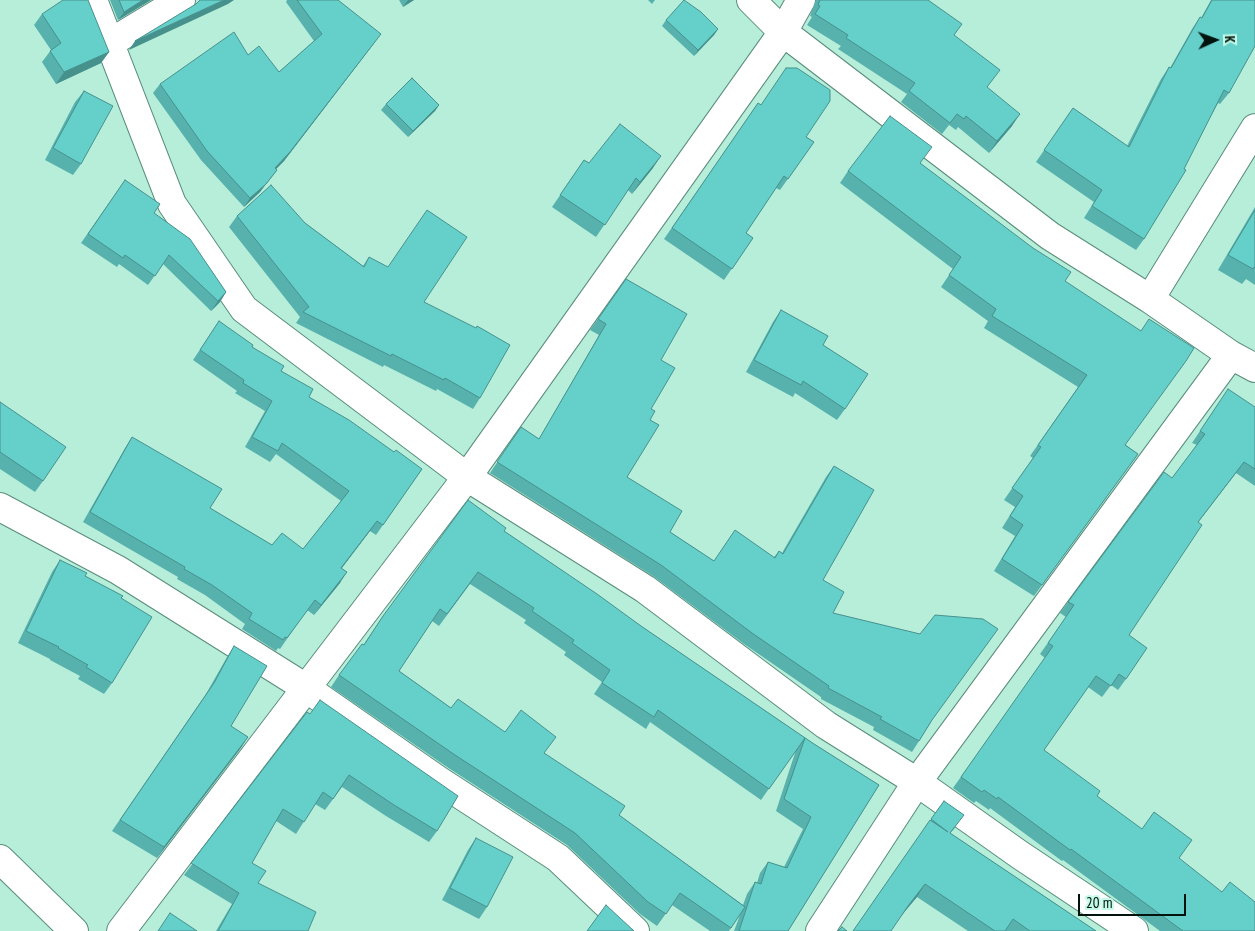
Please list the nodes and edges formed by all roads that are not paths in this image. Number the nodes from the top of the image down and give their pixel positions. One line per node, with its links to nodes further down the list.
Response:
1 (93, 0): 6 (street)
2 (181, 0): 6 (street)
3 (751, 0): 5 (street)
4 (802, 0): 5 (street)
5 (783, 32): 8 (street); 11 (street)
6 (110, 43): 11 (street)
7 (1255, 128): 8 (street)
8 (1150, 299): 9 (street)
9 (1231, 355): 10 (street); 14 (street)
10 (1255, 368)
11 (467, 477): 13 (street); 14 (street)
12 (0, 507): 13 (street)
13 (306, 688): 17 (street); 18 (street)
14 (918, 782): 19 (street); 20 (street)
15 (0, 859): 16 (street)
16 (74, 931)
17 (121, 931)
18 (635, 931)
19 (820, 931)
20 (1134, 931)

